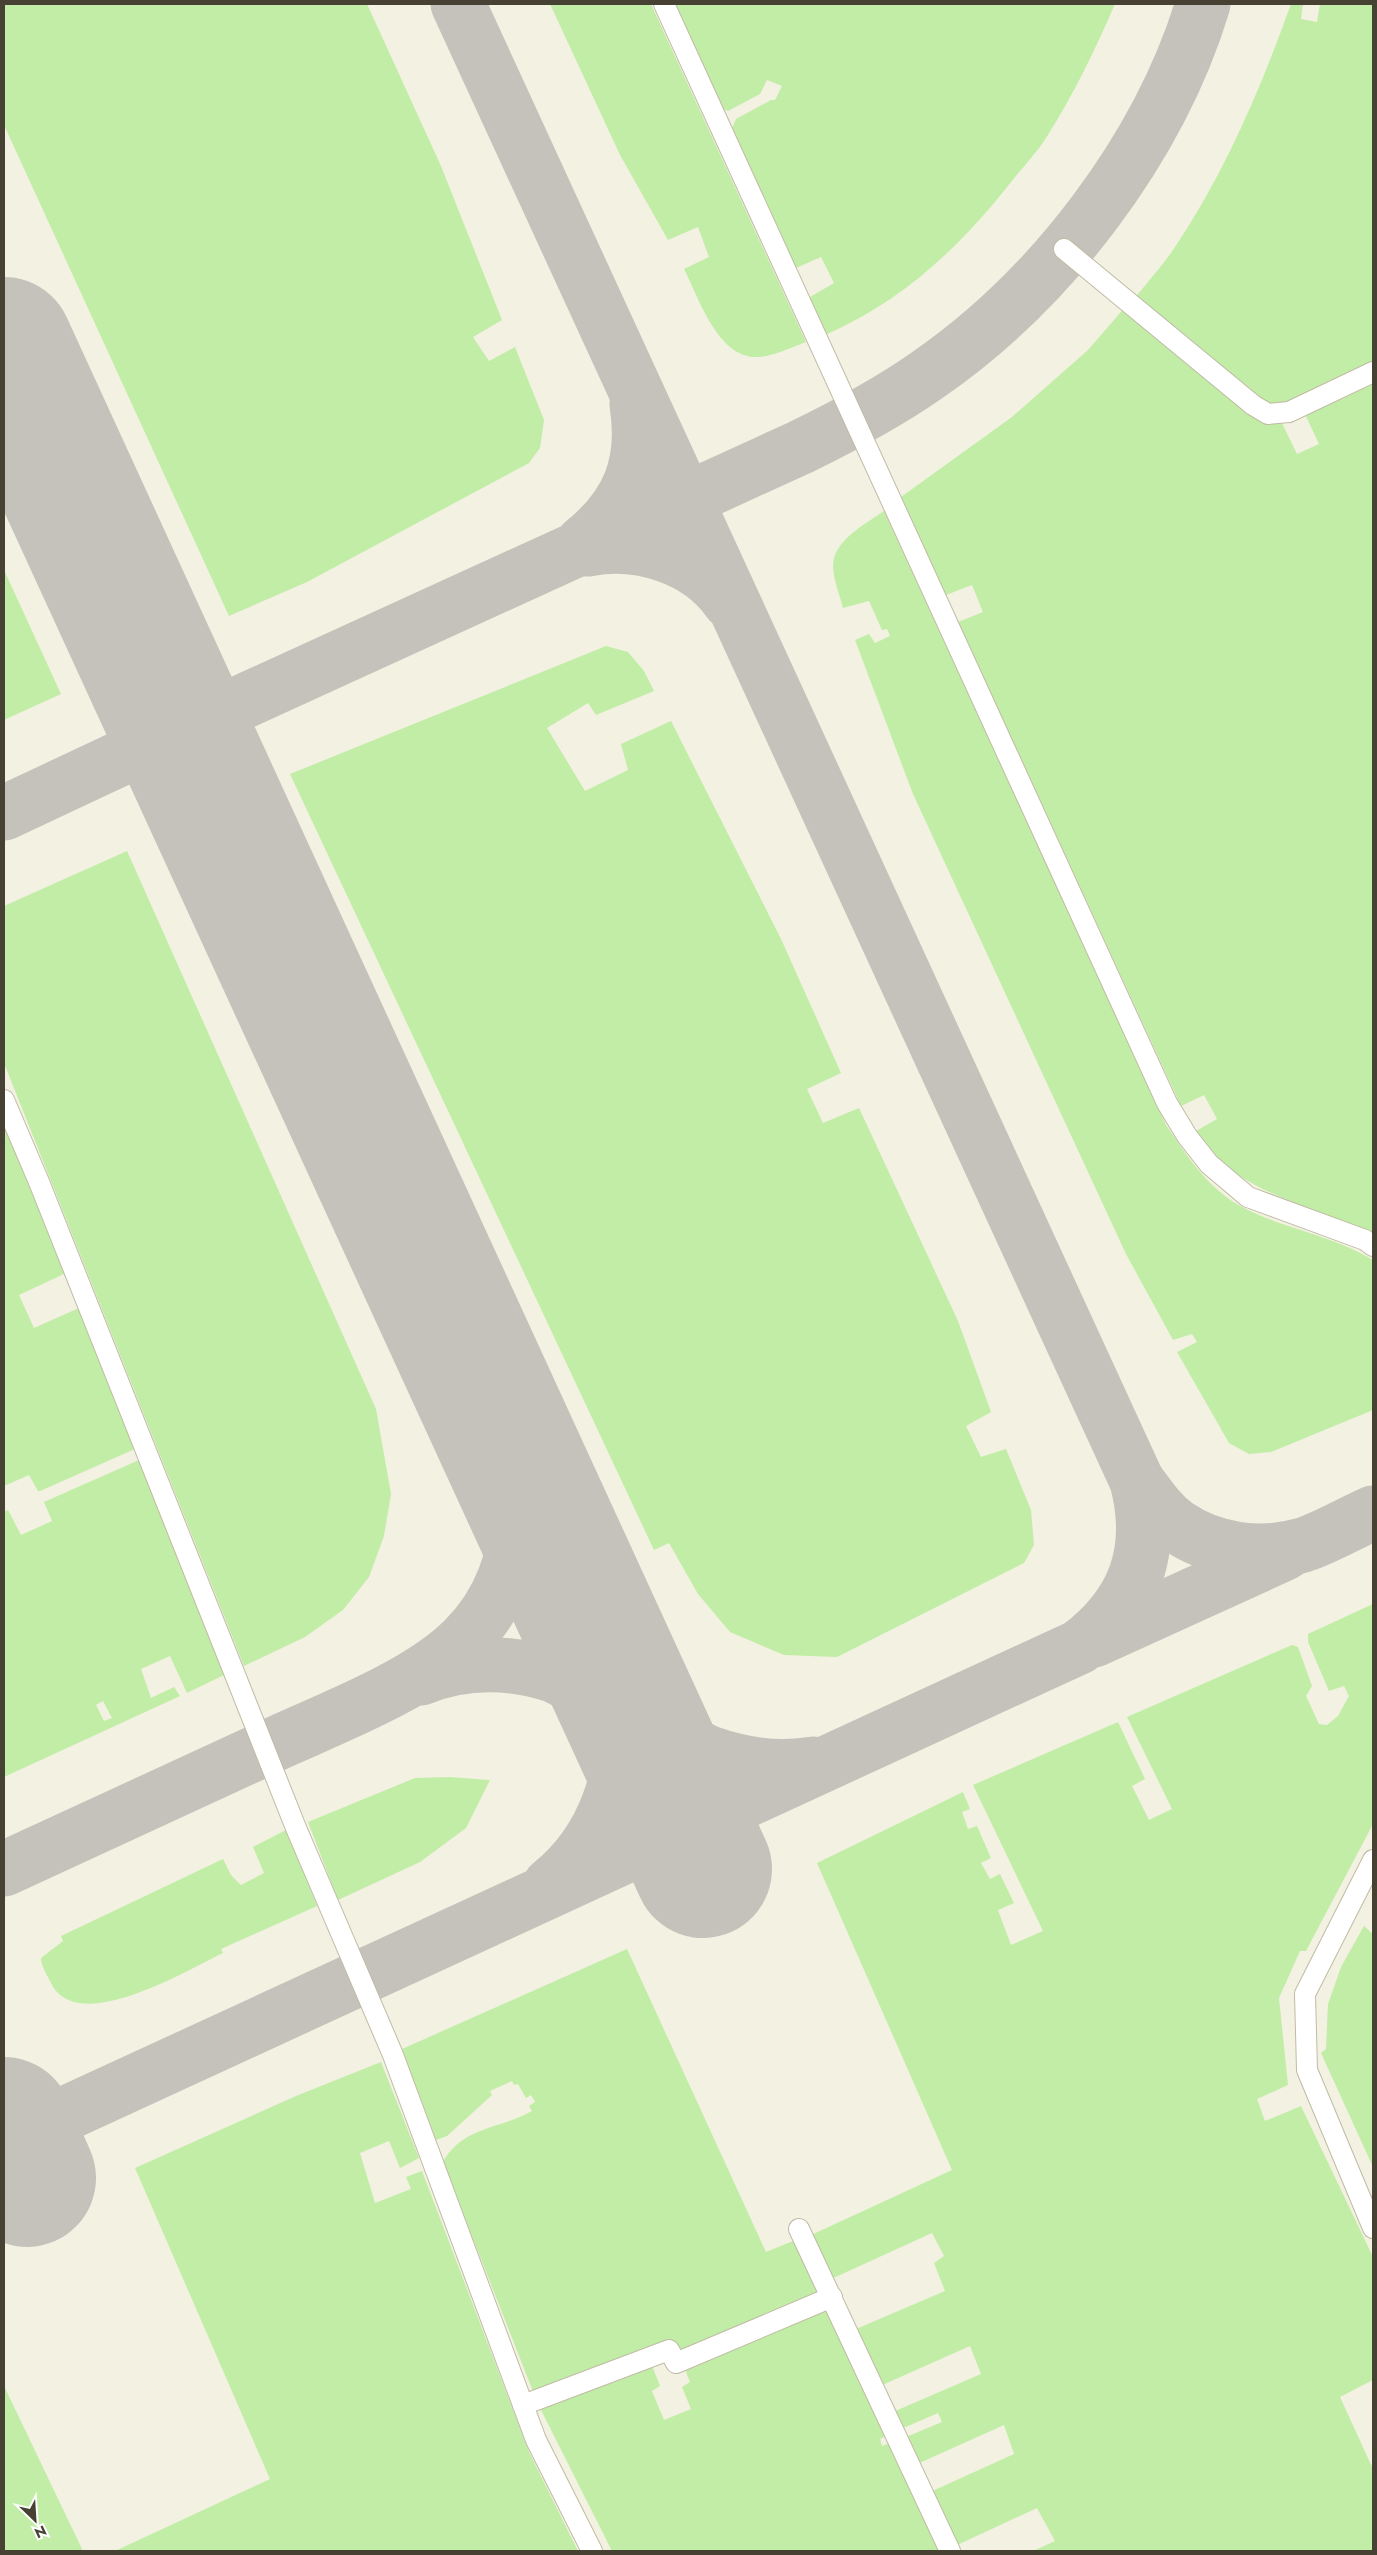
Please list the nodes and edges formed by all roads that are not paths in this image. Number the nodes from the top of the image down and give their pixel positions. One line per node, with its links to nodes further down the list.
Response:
1 (664, 4): 5 (lane)
2 (1064, 249): 3 (lane)
3 (1373, 372)
4 (4, 1100): 10 (lane)
5 (1373, 1246)
6 (1373, 1860): 7 (lane)
7 (1373, 2228)
8 (799, 2229): 9 (lane)
9 (832, 2297): 10 (lane); 12 (lane)
10 (523, 2406): 11 (lane)
11 (592, 2551)
12 (950, 2551)

